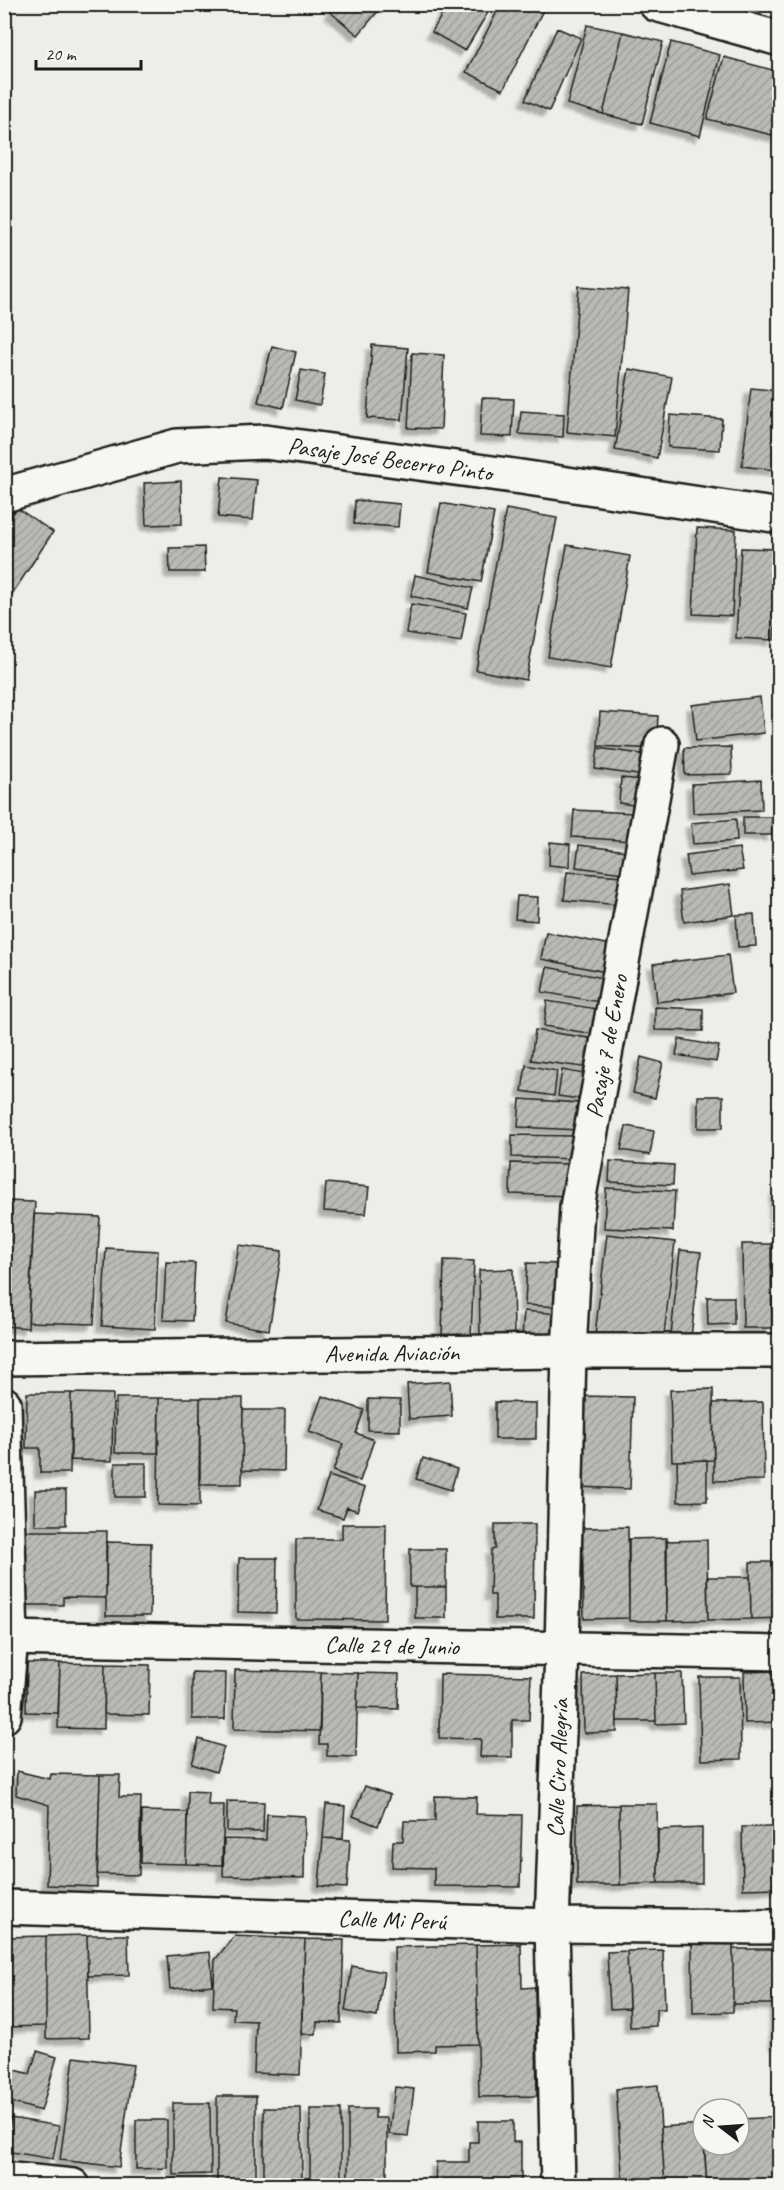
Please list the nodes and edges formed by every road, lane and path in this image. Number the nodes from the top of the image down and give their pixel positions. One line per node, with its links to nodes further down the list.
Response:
1 (656, 4): 2 (street)
2 (780, 39)
3 (4, 495): 4 (street, Pasaje José Becerro Pinto)
4 (780, 516)
5 (662, 744): 6 (street, Pasaje 7 de Enero)
6 (568, 1351): 7 (street, Avenida Aviación); 8 (street, Avenida Aviación); 11 (street, Calle Ciro Alegría)
7 (780, 1351)
8 (4, 1358)
9 (4, 1404): 10 (street)
10 (8, 1638): 11 (street, Calle 29 de Junio); 13 (street)
11 (562, 1650): 12 (street, Calle 29 de Junio); 15 (street, Calle Ciro Alegría)
12 (780, 1653)
13 (4, 1716)
14 (4, 1907): 15 (street, Calle Mi Perú)
15 (552, 1924): 16 (street, Calle Mi Perú); 19 (street, Calle Ciro Alegría)
16 (780, 1927)
17 (4, 2179): 18 (street)
18 (73, 2186)
19 (558, 2186)

